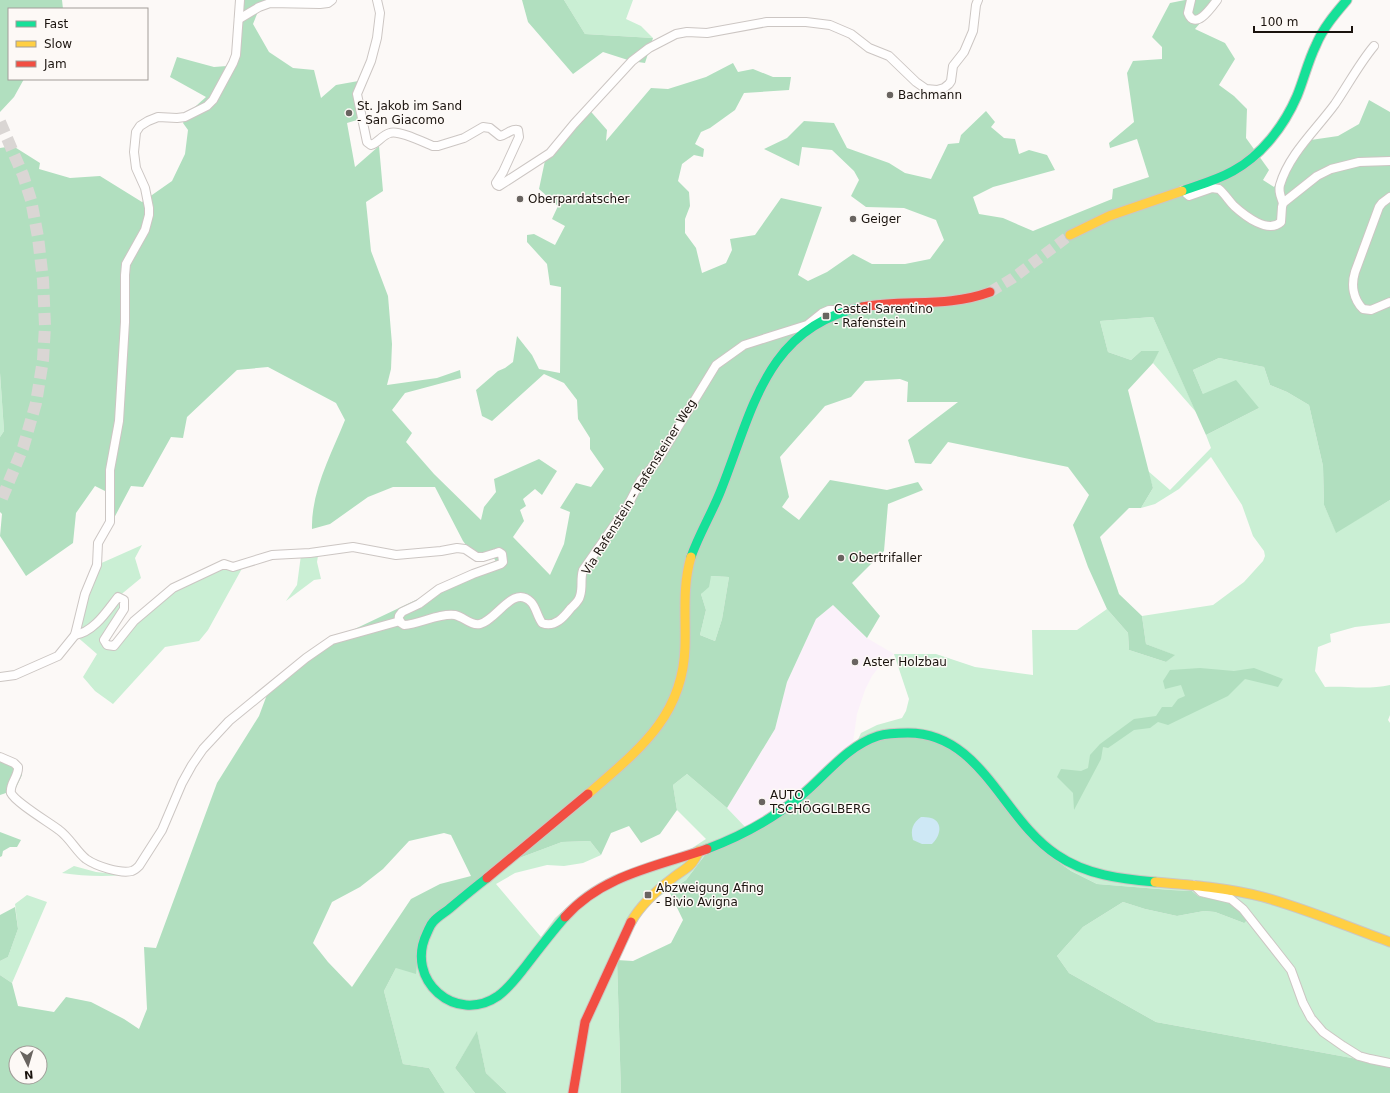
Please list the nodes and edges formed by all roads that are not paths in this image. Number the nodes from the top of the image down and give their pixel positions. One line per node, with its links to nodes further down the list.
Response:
1 (240, 0): 8 (street)
2 (332, 0): 8 (street)
3 (377, 0): 4 (street)
4 (978, 0)
5 (1191, 0): 6 (street)
6 (1217, 0)
7 (1347, 0): 11 (main road)
8 (239, 19): 19 (street)
9 (1374, 46): 13 (street)
10 (1390, 161): 13 (street)
11 (1182, 190): 13 (street); 14 (main road)
12 (1390, 196): 16 (street)
13 (1283, 203)
14 (1070, 235)
15 (990, 292): 17 (main road)
16 (1390, 302)
17 (842, 313): 18 (street, Via Rafenstein - Rafensteiner Weg); 22 (main road)
18 (400, 622): 19 (street); 21 (street)
19 (75, 635): 20 (street)
20 (0, 677)
21 (0, 757)
22 (699, 851): 23 (main road); 26 (main road)
23 (1194, 885): 24 (main road); 25 (street)
24 (1390, 942)
25 (1390, 1063)
26 (573, 1093)

